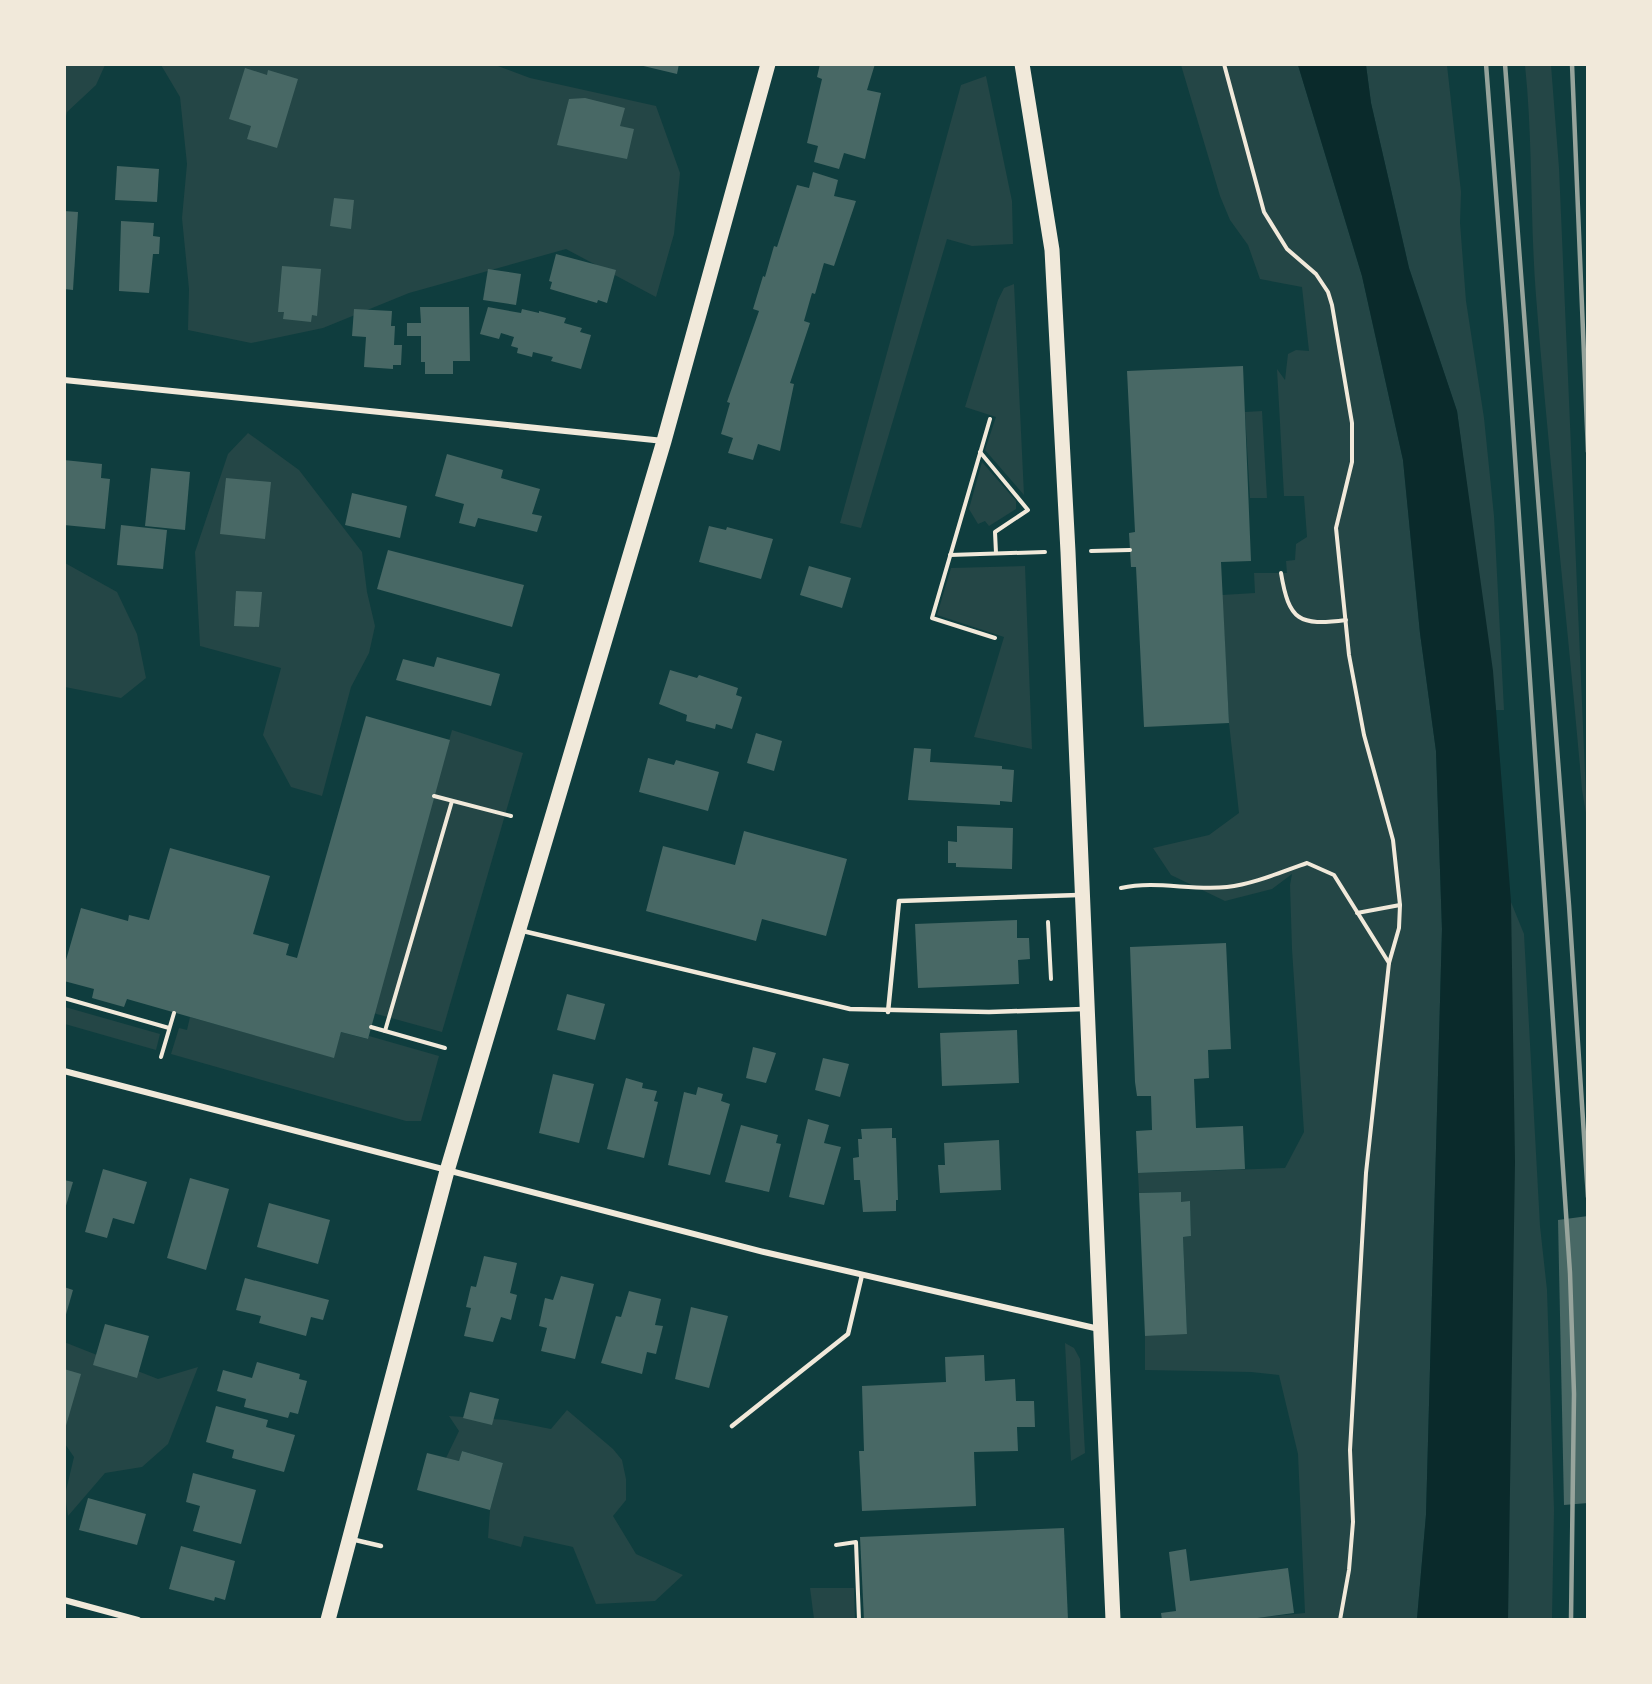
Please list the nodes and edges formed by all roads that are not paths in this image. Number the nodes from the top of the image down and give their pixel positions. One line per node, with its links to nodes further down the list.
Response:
1 (768, 64): 4 (main road)
2 (1022, 64): 5 (main road)
3 (64, 380): 4 (street)
4 (664, 441): 6 (main road)
5 (1084, 895): 7 (main road); 8 (lane)
6 (520, 930): 8 (lane); 10 (main road)
7 (1088, 1009): 8 (lane); 12 (main road)
8 (888, 1012)
9 (64, 1071): 10 (street)
10 (447, 1171): 11 (street); 14 (main road)
11 (862, 1275): 12 (street); 13 (lane)
12 (1103, 1330): 19 (main road)
13 (732, 1426)
14 (351, 1539): 15 (lane); 18 (main road)
15 (381, 1546)
16 (64, 1600): 17 (street)
17 (138, 1620)
18 (328, 1620)
19 (1113, 1620)

